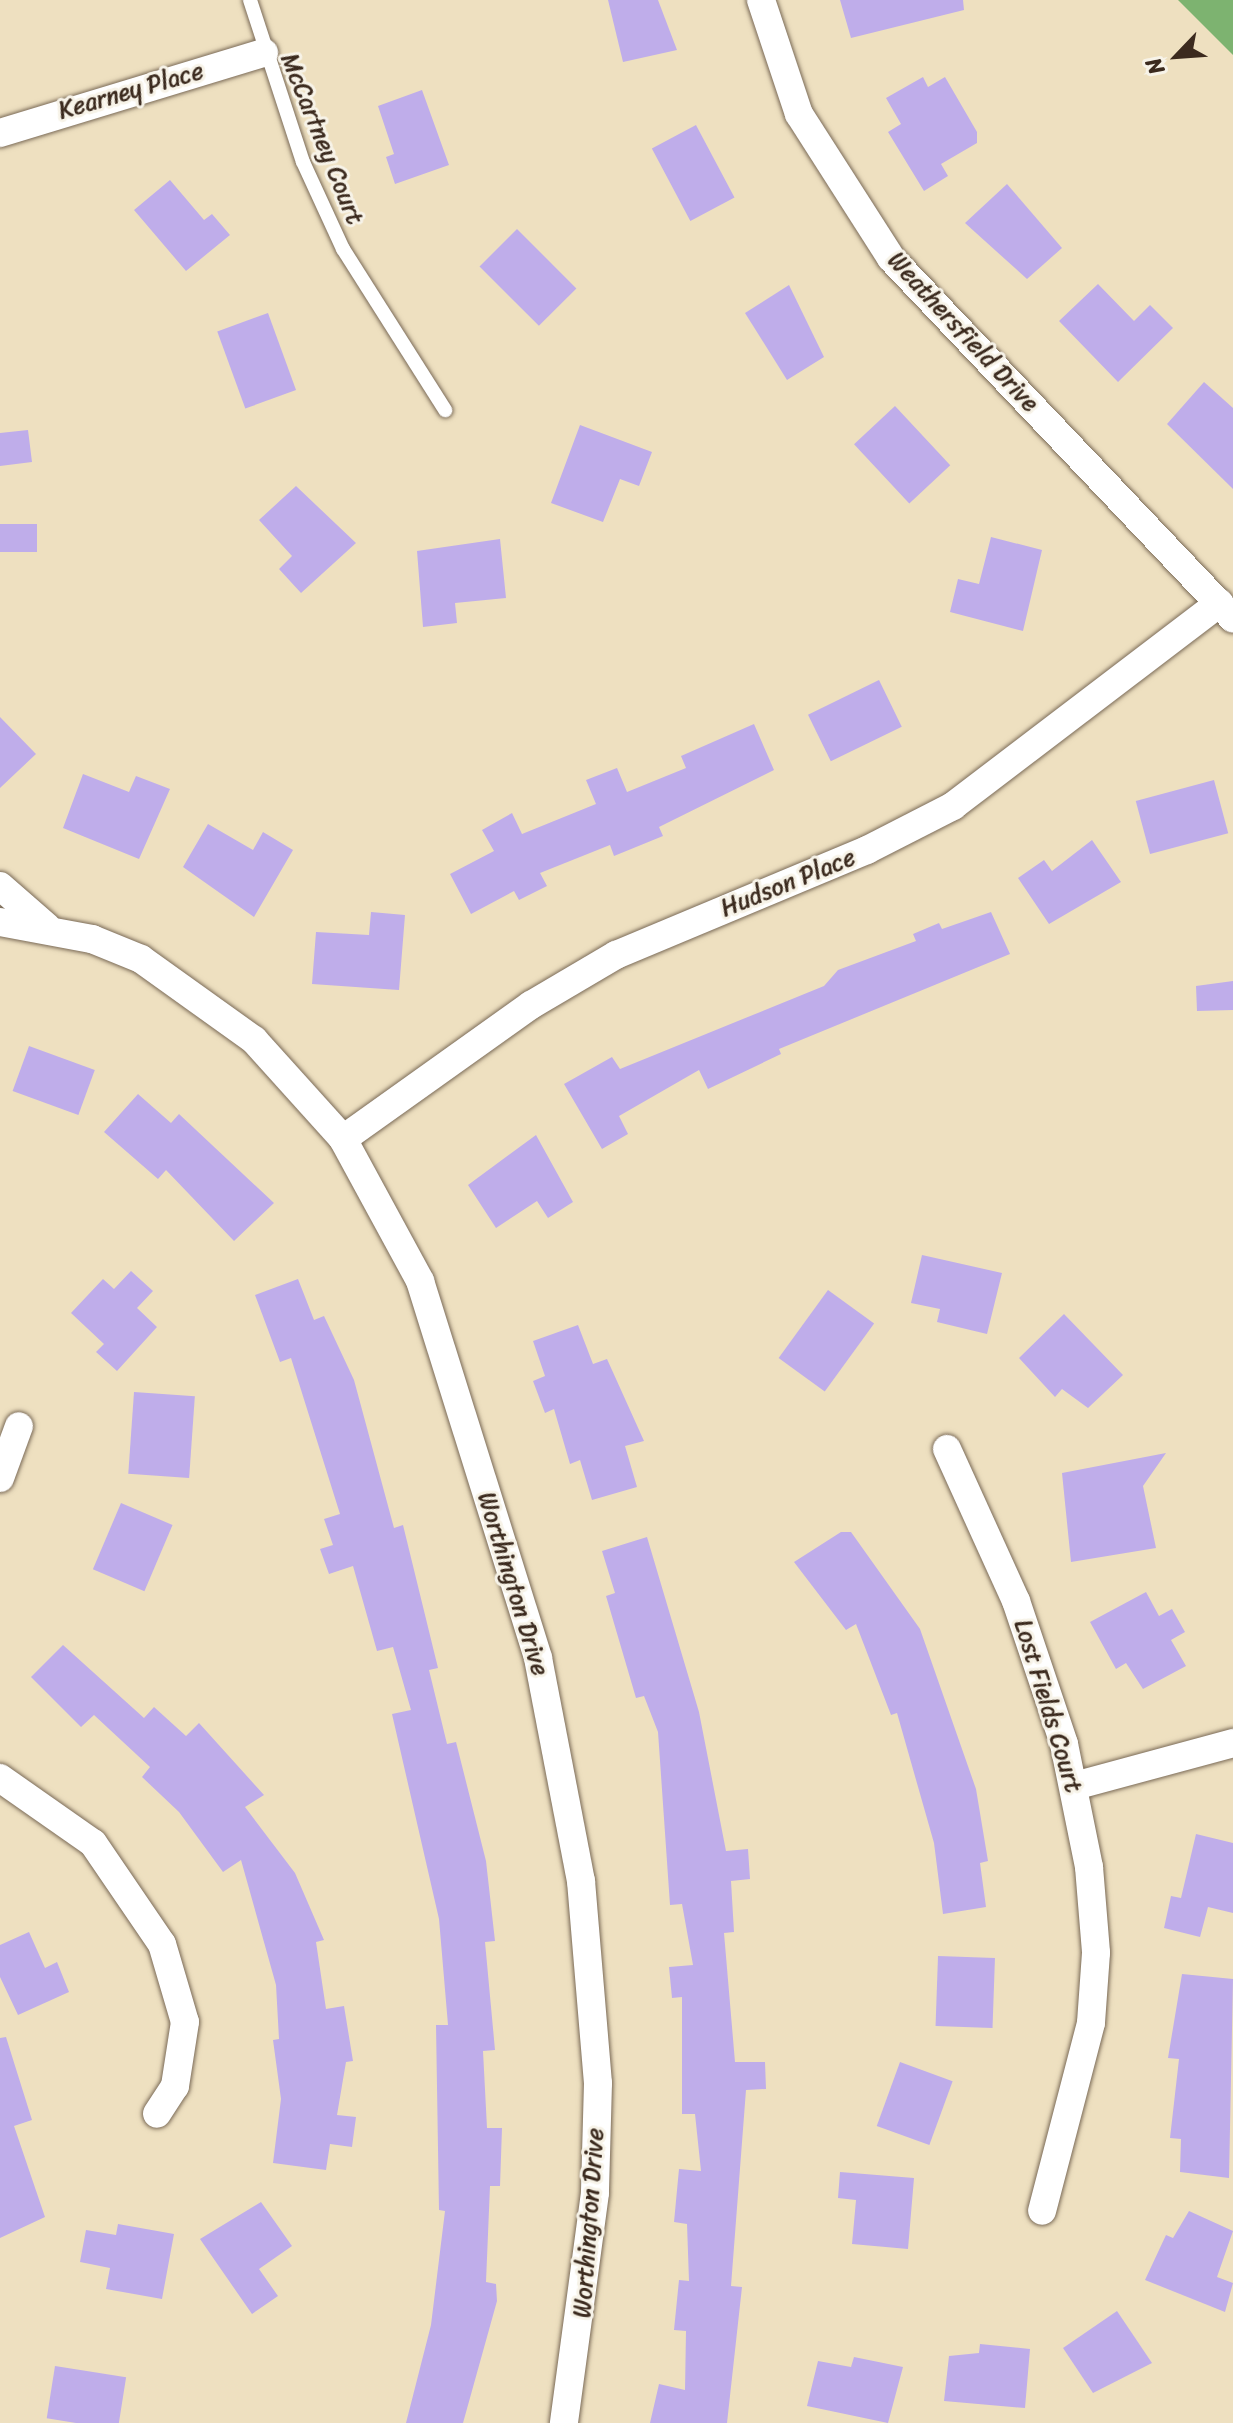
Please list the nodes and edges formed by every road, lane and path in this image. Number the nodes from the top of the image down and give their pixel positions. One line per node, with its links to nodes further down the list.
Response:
1 (250, 0): 3 (lane, McCartney Court)
2 (761, 0): 6 (street, Weathersfield Drive)
3 (264, 53): 4 (street, Kearney Place); 5 (lane, McCartney Court)
4 (0, 133)
5 (445, 410)
6 (1226, 611): 10 (street, Hudson Place)
7 (0, 886): 9 (street, Worthington Drive)
8 (0, 922): 9 (street, Worthington Drive)
9 (47, 927): 10 (street, Worthington Drive)
10 (343, 1139): 19 (street, Worthington Drive)
11 (19, 1426): 13 (street)
12 (947, 1449): 16 (street, Lost Fields Court)
13 (0, 1478)
14 (1233, 1743): 16 (street)
15 (0, 1778): 17 (street)
16 (1074, 1786): 18 (street, Lost Fields Court)
17 (157, 2114)
18 (1042, 2211)
19 (564, 2423)

